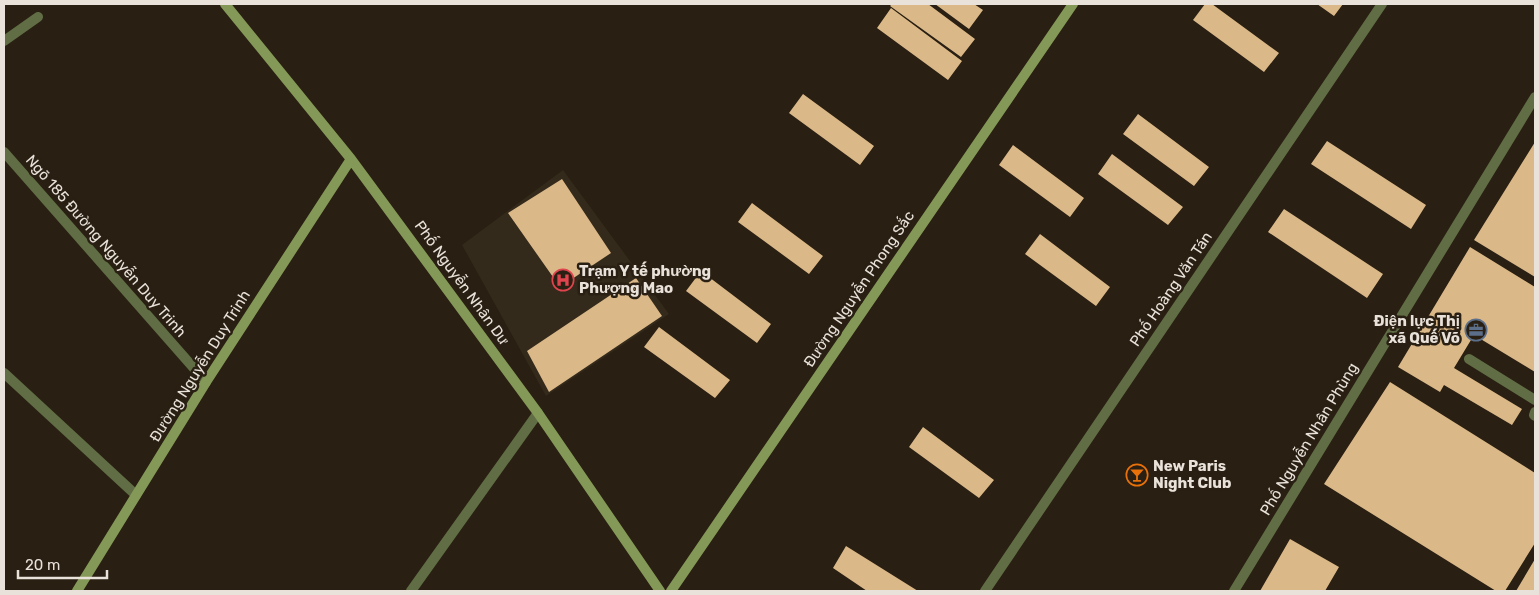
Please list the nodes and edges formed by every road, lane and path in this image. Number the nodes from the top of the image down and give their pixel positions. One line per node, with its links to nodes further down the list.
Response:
1 (225, 4): 8 (street, Phố Nguyễn Nhân Dư)
2 (1073, 4): 20 (street, Đường Nguyễn Phong Sắc)
3 (1382, 4): 21 (street, Phố Hoàng Văn Tán)
4 (38, 17): 5 (street)
5 (4, 41)
6 (1535, 97): 22 (street, Phố Nguyễn Nhân Phùng)
7 (4, 152): 11 (street, Ngõ 185 Đường Nguyễn Duy Trinh)
8 (351, 159): 11 (street, Đường Nguyễn Duy Trinh); 14 (street, Phố Nguyễn Nhân Dư)
9 (1469, 359): 12 (street)
10 (4, 373): 16 (street)
11 (206, 382): 16 (street, Đường Nguyễn Duy Trinh)
12 (1535, 400)
13 (1535, 412): 15 (street)
14 (538, 413): 18 (street); 19 (street, Phố Nguyễn Nhân Dư)
15 (1535, 416)
16 (136, 495): 17 (street, Đường Nguyễn Duy Trinh)
17 (77, 591)
18 (411, 591)
19 (660, 591)
20 (671, 591)
21 (985, 591)
22 (1234, 591)

